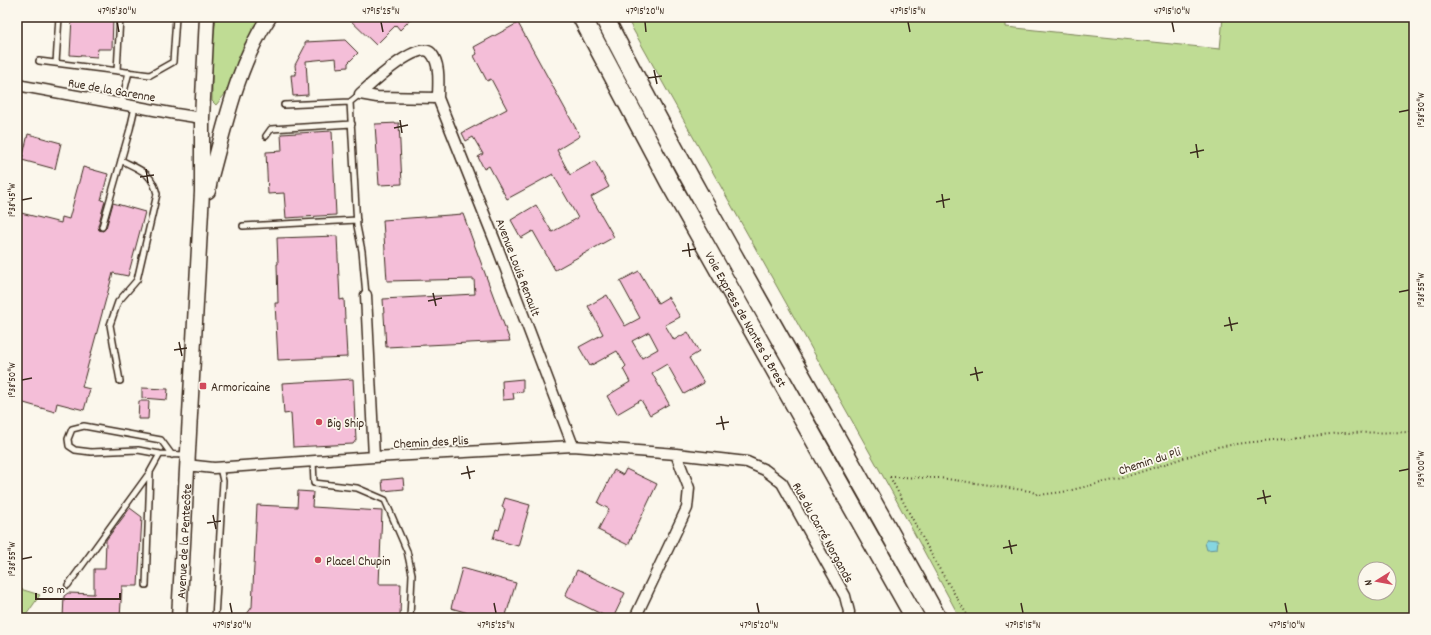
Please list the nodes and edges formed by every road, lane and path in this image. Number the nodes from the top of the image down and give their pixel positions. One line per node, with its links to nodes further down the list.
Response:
1 (59, 17): 9 (lane)
2 (120, 17): 10 (lane)
3 (176, 17): 11 (lane)
4 (269, 17): 20 (main road)
5 (582, 17): 47 (highway, Voie Express de Nantes à Brest)
6 (604, 17): 48 (highway, Voie Express de Nantes à Brest)
7 (208, 20): 19 (main road)
8 (39, 61): 9 (lane)
9 (56, 63): 10 (lane)
10 (117, 71): 11 (lane)
11 (129, 72): 16 (lane)
12 (17, 85): 16 (street, Rue de la Garenne)
13 (360, 94): 14 (street); 14 (street, Avenue Louis Renault); 15 (lane)
14 (438, 98): 31 (street, Avenue Louis Renault)
15 (350, 102): 17 (lane); 21 (lane)
16 (121, 104): 18 (street, Rue de la Garenne)
17 (284, 106)
18 (135, 107): 19 (street, Rue de la Garenne); 23 (lane)
19 (202, 118): 20 (main road); 27 (main road)
20 (227, 119): 27 (main road)
21 (352, 124): 22 (lane); 24 (lane)
22 (266, 136)
23 (122, 160): 26 (lane); 29 (lane)
24 (357, 220): 25 (lane); 28 (lane)
25 (243, 226)
26 (102, 227)
27 (198, 261): 36 (main road, Avenue de la Pentecôte)
28 (366, 295): 35 (street)
29 (120, 381)
30 (1414, 432): 49 (path, Chemin du Pli)
31 (573, 446): 33 (street, Chemin des Plis); 35 (street, Chemin des Plis)
32 (160, 454): 34 (lane); 34 (lane); 39 (lane)
33 (676, 454): 45 (street); 46 (street, Rue du Carré Norgands)
34 (172, 455): 36 (lane)
35 (374, 457): 37 (street, Chemin des Plis)
36 (187, 460): 38 (street, Chemin des Plis); 42 (main road, Avenue de la Pentecôte)
37 (313, 461): 38 (street, Chemin des Plis); 44 (lane)
38 (220, 468): 43 (lane)
39 (150, 472): 40 (lane); 41 (lane)
40 (146, 585)
41 (68, 586)
42 (179, 618)
43 (215, 618)
44 (410, 618)
45 (634, 618)
46 (848, 618)
47 (915, 618)
48 (937, 618)
49 (969, 618)

